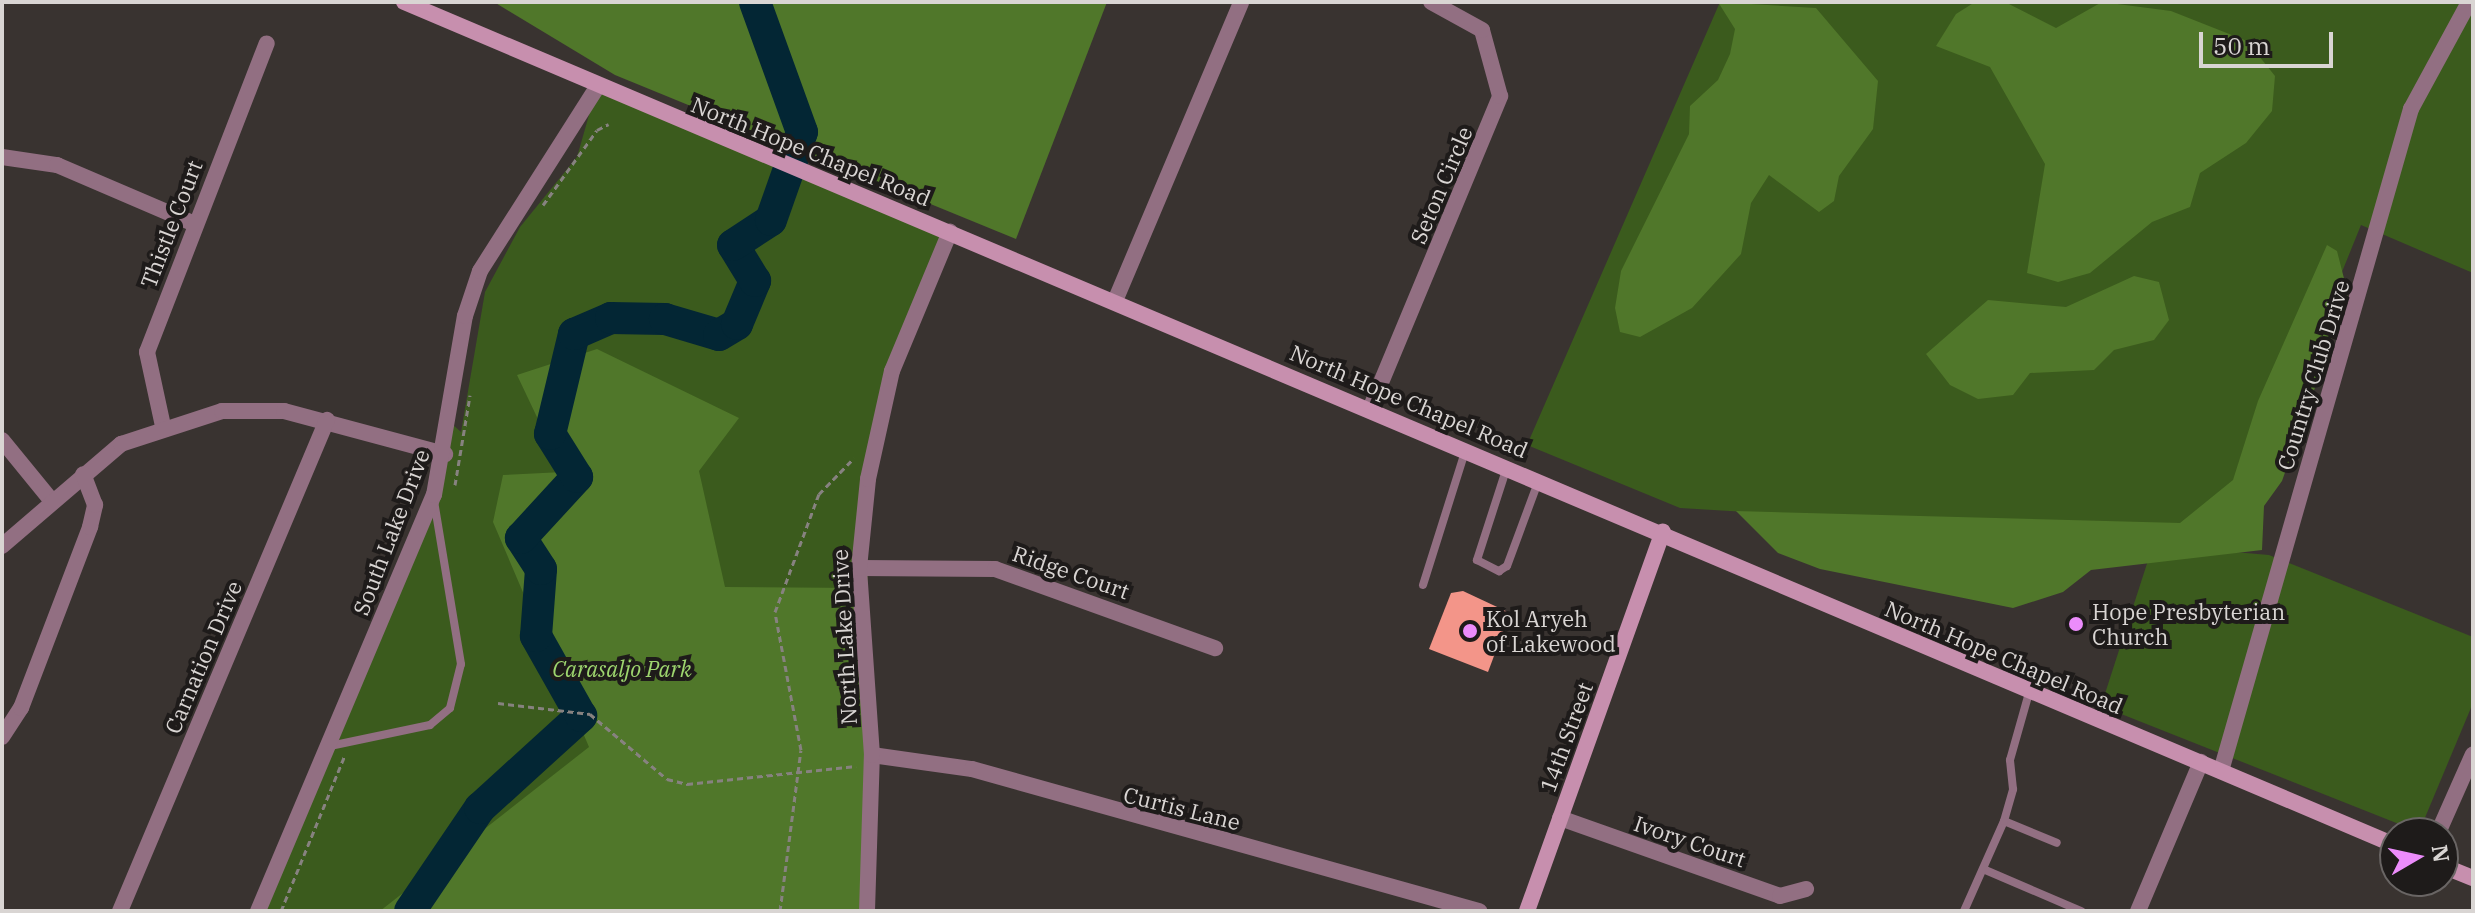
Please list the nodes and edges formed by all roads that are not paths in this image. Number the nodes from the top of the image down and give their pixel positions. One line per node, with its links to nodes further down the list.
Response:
1 (404, 2): 6 (main road, North Hope Chapel Road)
2 (1241, 2): 10 (street)
3 (1431, 2): 11 (street, Seton Circle)
4 (2469, 2): 33 (street, Country Club Drive)
5 (267, 43): 8 (street, Thistle Court)
6 (597, 87): 9 (main road, North Hope Chapel Road); 16 (street, South Lake Drive)
7 (2, 157): 8 (street)
8 (192, 223): 13 (street, Thistle Court)
9 (950, 232): 10 (main road, North Hope Chapel Road); 24 (street, North Lake Drive)
10 (1115, 301): 11 (main road, North Hope Chapel Road)
11 (1370, 409): 15 (main road, North Hope Chapel Road)
12 (327, 420): 13 (street); 16 (street); 41 (street, Carnation Drive)
13 (163, 426): 18 (street)
14 (2, 440): 21 (street)
15 (1466, 449): 17 (main road, North Hope Chapel Road); 25 (lane)
16 (445, 454): 20 (street, South Lake Drive)
17 (1507, 466): 19 (main road, North Hope Chapel Road); 19 (lane)
18 (83, 474): 21 (street); 28 (street)
19 (1539, 479): 22 (main road, North Hope Chapel Road)
20 (434, 495): 29 (street, South Lake Drive); 29 (lane)
21 (51, 500): 23 (street)
22 (1663, 532): 27 (main road, North Hope Chapel Road); 35 (main road, 14th Street)
23 (2, 546)
24 (859, 568): 26 (street, Ridge Court); 31 (street, North Lake Drive)
25 (1423, 585)
26 (1215, 648)
27 (2029, 693): 32 (main road, North Hope Chapel Road); 36 (lane)
28 (2, 737)
29 (330, 746): 42 (street, South Lake Drive)
30 (2473, 754): 34 (street)
31 (872, 759): 43 (street, North Lake Drive); 44 (street, Curtis Lane)
32 (2201, 762): 33 (main road, North Hope Chapel Road); 48 (street)
33 (2221, 771): 37 (main road, North Hope Chapel Road)
34 (2445, 817)
35 (1560, 818): 40 (street, Ivory Court); 45 (main road, 14th Street)
36 (2004, 821): 38 (lane); 39 (lane)
37 (2379, 838)
38 (2057, 843)
39 (1983, 869): 46 (lane); 47 (lane)
40 (1806, 889)
41 (120, 911)
42 (258, 911)
43 (867, 911)
44 (1479, 911)
45 (1527, 911)
46 (1964, 911)
47 (2081, 911)
48 (2138, 911)

